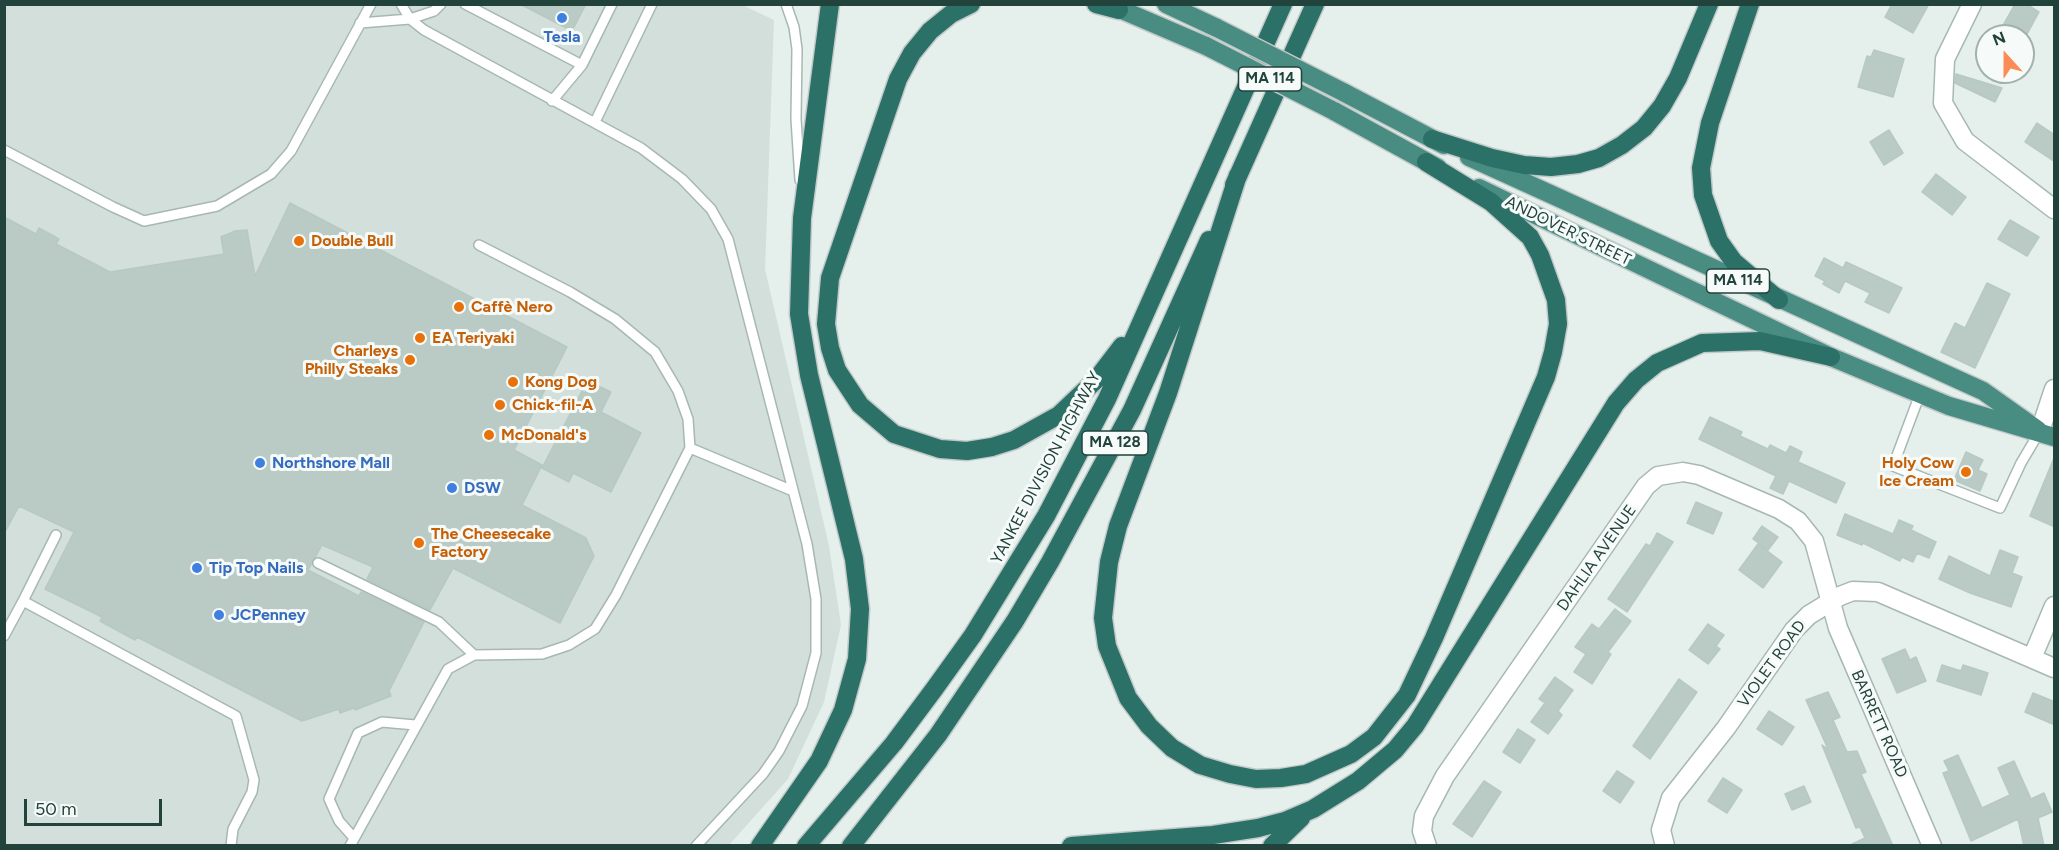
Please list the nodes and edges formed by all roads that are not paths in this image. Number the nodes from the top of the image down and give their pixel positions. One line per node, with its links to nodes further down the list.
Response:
1 (371, 4): 19 (lane)
2 (401, 4): 18 (lane)
3 (441, 4): 18 (lane)
4 (465, 4): 20 (lane)
5 (612, 4): 20 (lane)
6 (652, 4): 22 (lane)
7 (786, 4): 28 (lane)
8 (830, 4): 28 (highway)
9 (971, 4): 30 (highway)
10 (1096, 4): 17 (highway)
11 (1166, 4): 23 (highway, ANDOVER STREET / MA 114, bridge)
12 (1283, 4): 30 (highway, YANKEE DIVISION HIGHWAY / MA 128)
13 (1315, 4): 26 (highway, MA 128)
14 (1709, 4): 23 (highway)
15 (1750, 4): 31 (highway)
16 (1972, 4): 27 (street)
17 (1114, 7): 25 (highway, ANDOVER STREET / MA 114, bridge)
18 (410, 19): 19 (lane); 21 (lane)
19 (360, 23): 24 (lane)
20 (582, 65): 21 (lane)
21 (552, 101): 22 (lane)
22 (595, 122): 37 (lane)
23 (1432, 139): 31 (highway, ANDOVER STREET / MA 114)
24 (4, 150)
25 (1426, 162): 26 (highway); 32 (highway, ANDOVER STREET / MA 114)
26 (1238, 175): 54 (highway, MA 128)
27 (2055, 209)
28 (802, 218): 52 (highway)
29 (479, 245): 36 (lane)
30 (1169, 260): 53 (highway, YANKEE DIVISION HIGHWAY / MA 128)
31 (1779, 300): 35 (highway, ANDOVER STREET / MA 114)
32 (1831, 357): 34 (highway, ANDOVER STREET / MA 114); 48 (highway)
33 (2055, 389): 35 (street)
34 (1920, 394): 35 (highway, ANDOVER STREET / MA 114); 35 (lane)
35 (2047, 434)
36 (690, 448): 37 (lane); 44 (lane)
37 (793, 491): 51 (lane)
38 (56, 535): 41 (lane)
39 (318, 563): 44 (lane)
40 (1831, 600): 45 (street, VIOLET ROAD); 57 (street, DAHLIA AVENUE); 58 (street, VIOLET ROAD); 59 (street, BARRETT ROAD)
41 (23, 602): 43 (lane); 50 (lane)
42 (2055, 606): 45 (street)
43 (4, 636)
44 (474, 655): 47 (lane)
45 (2032, 658): 46 (street, VIOLET ROAD)
46 (2055, 668)
47 (415, 725): 49 (lane); 49 (lane)
48 (1313, 809): 55 (highway); 56 (highway)
49 (352, 842)
50 (230, 844)
51 (696, 846)
52 (760, 846)
53 (806, 846)
54 (851, 846)
55 (1071, 846)
56 (1272, 846)
57 (1427, 846)
58 (1665, 846)
59 (1932, 846)

